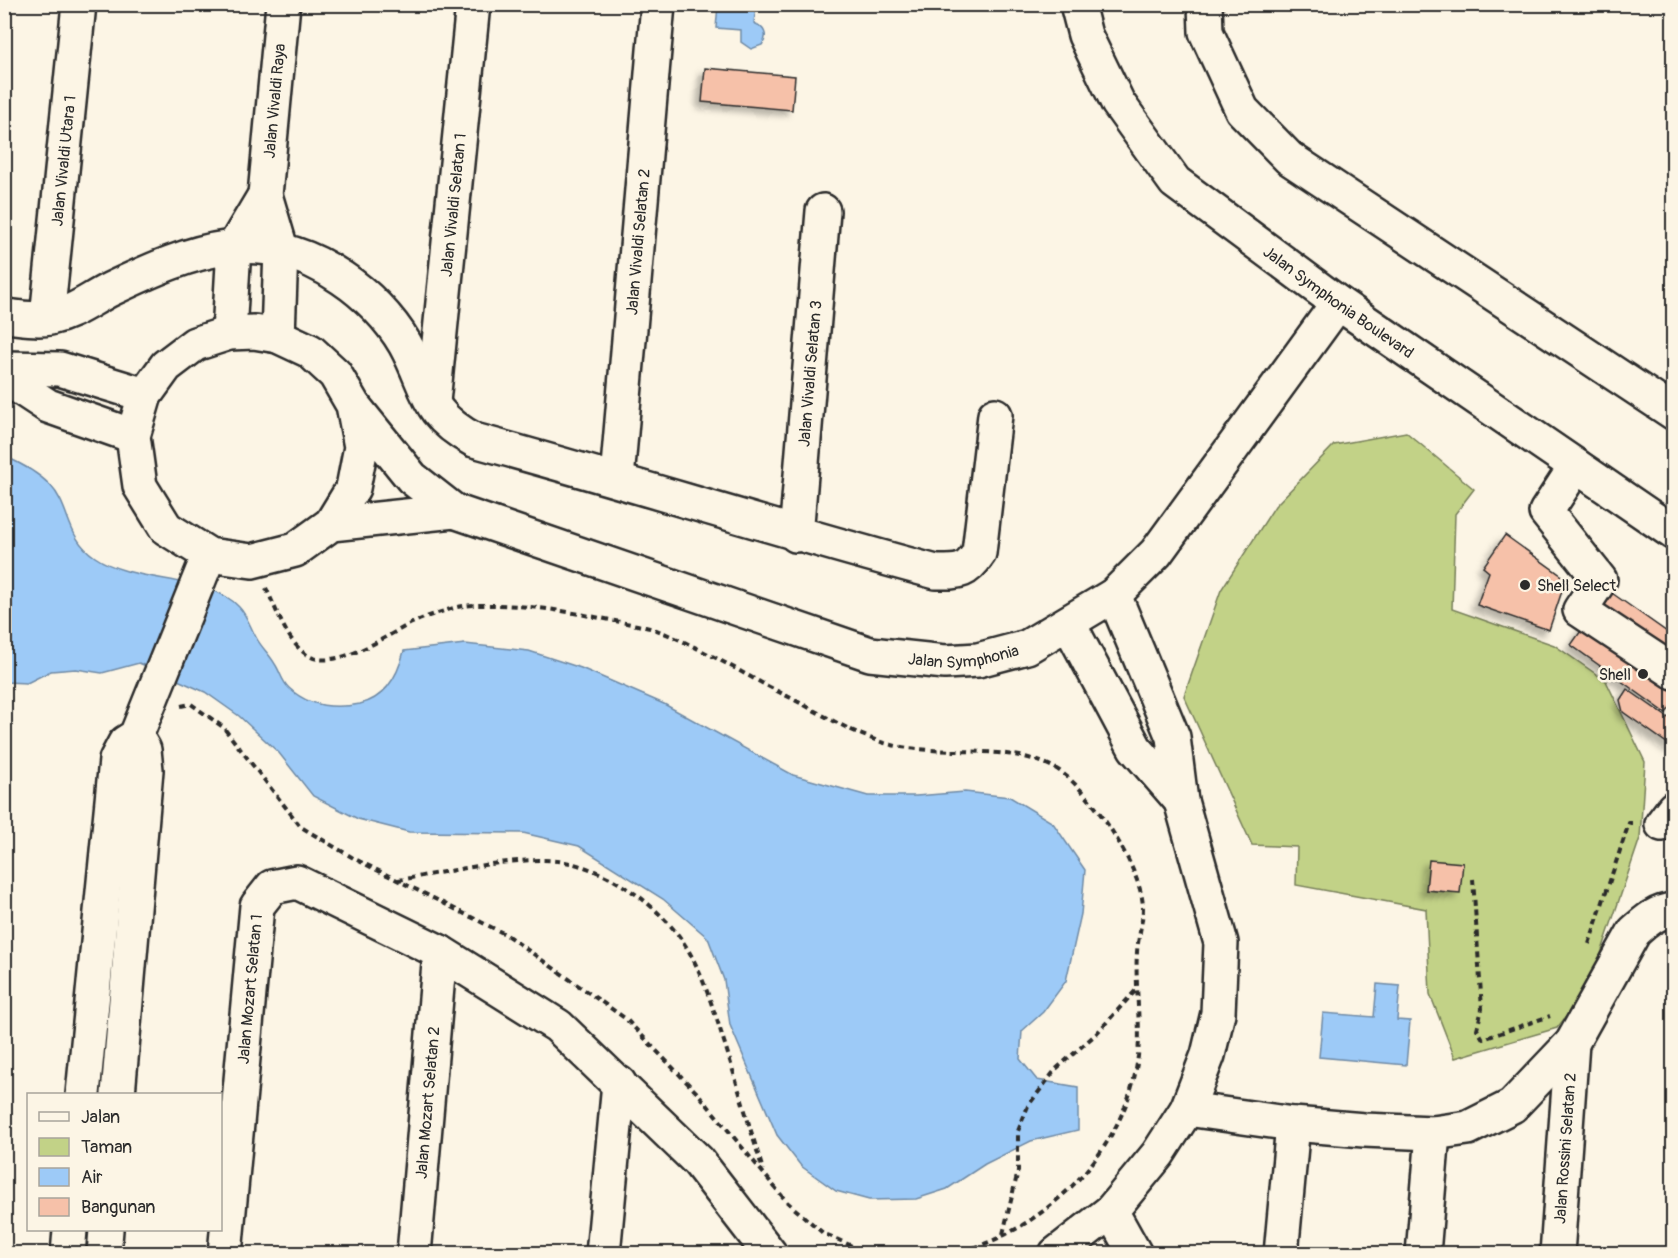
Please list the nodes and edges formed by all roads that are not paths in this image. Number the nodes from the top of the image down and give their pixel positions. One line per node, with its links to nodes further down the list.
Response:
1 (79, 4): 13 (street, Jalan Vivaldi Utara 1)
2 (282, 4): 7 (street, Jalan Vivaldi Raya)
3 (472, 4): 20 (street, Jalan Vivaldi Selatan 1)
4 (658, 4): 25 (street, Jalan Vivaldi Selatan 2)
5 (1077, 4): 11 (street, Jalan Symphonia Boulevard)
6 (1204, 4): 21 (street)
7 (265, 195): 9 (street, Jalan Vivaldi Raya); 10 (street, Jalan Vivaldi Raya)
8 (823, 211): 29 (street, Jalan Vivaldi Selatan 3)
9 (234, 246): 10 (street); 13 (street); 14 (street, Jalan Vivaldi Raya)
10 (281, 249): 15 (street, Jalan Vivaldi Raya); 20 (street)
11 (1338, 303): 24 (street, Jalan Symphonia Boulevard); 31 (street, Jalan Symphonia)
12 (4, 316): 13 (street)
13 (47, 318)
14 (229, 333): 15 (street); 18 (street)
15 (278, 336): 19 (street)
16 (4, 368): 18 (street)
17 (4, 377): 23 (street)
18 (145, 395): 23 (street)
19 (353, 405): 26 (street, Jalan Symphonia); 27 (street)
20 (433, 406): 25 (street)
21 (1674, 413)
22 (995, 415): 29 (street)
23 (133, 436): 30 (street)
24 (1576, 466): 28 (street, Jalan Symphonia Boulevard); 33 (street)
25 (616, 478): 29 (street)
26 (454, 511): 27 (street, Jalan Symphonia); 32 (street, Jalan Symphonia)
27 (331, 524): 30 (street)
28 (1674, 533)
29 (796, 535)
30 (203, 569): 34 (street)
31 (1114, 595): 32 (street, Jalan Symphonia); 35 (street)
32 (1070, 624): 35 (street)
33 (1674, 672)
34 (135, 736): 40 (street); 41 (street)
35 (1181, 801): 42 (street)
36 (1674, 910): 38 (street)
37 (440, 952): 39 (street); 50 (street, Jalan Mozart Selatan 1); 51 (street, Jalan Mozart Selatan 2)
38 (1572, 1043): 44 (street); 58 (street, Jalan Rossini Selatan 2)
39 (620, 1083): 52 (street); 53 (street)
40 (84, 1090): 41 (street)
41 (118, 1091)
42 (1187, 1109): 43 (street); 45 (street)
43 (1293, 1124): 44 (street); 56 (street)
44 (1433, 1133): 57 (street)
45 (1111, 1211): 54 (street); 55 (street)
46 (70, 1231): 48 (street)
47 (106, 1231): 49 (street)
48 (68, 1254)
49 (104, 1254)
50 (225, 1254)
51 (414, 1254)
52 (603, 1254)
53 (770, 1254)
54 (1056, 1254)
55 (1135, 1254)
56 (1281, 1254)
57 (1423, 1254)
58 (1557, 1254)

